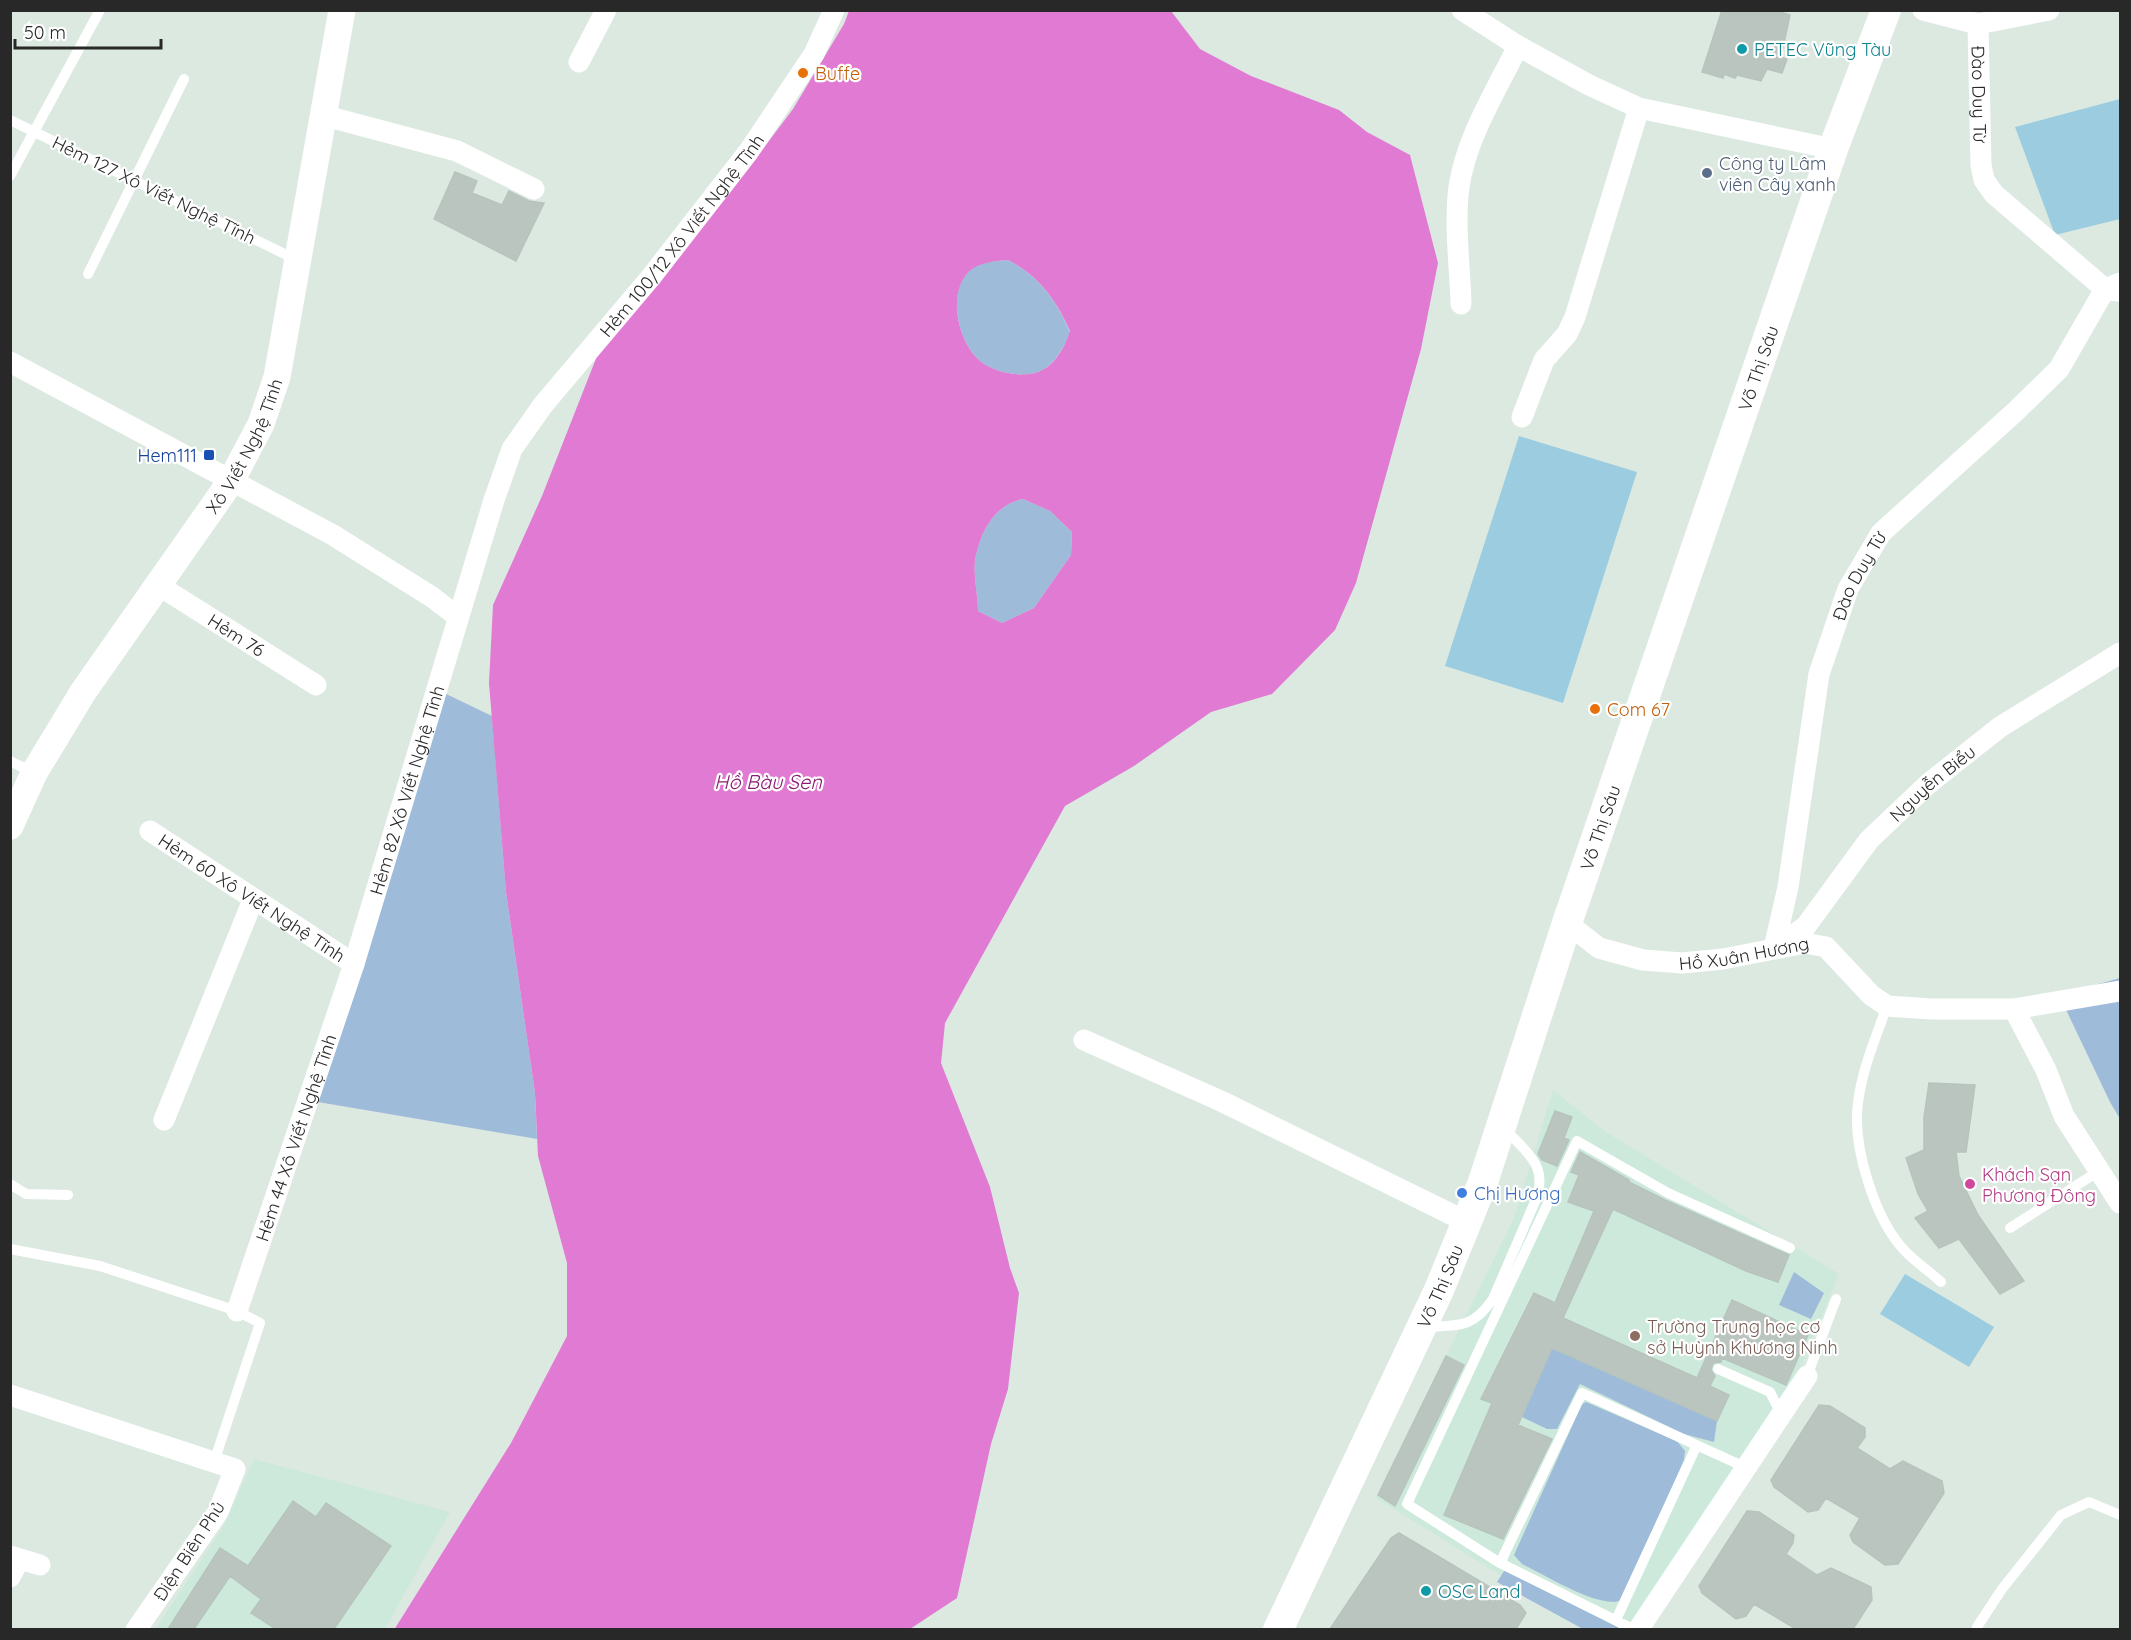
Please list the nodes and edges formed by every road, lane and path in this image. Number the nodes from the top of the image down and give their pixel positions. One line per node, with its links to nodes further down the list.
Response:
1 (100, 10): 16 (lane)
2 (342, 10): 14 (street, Xô Viết Nghệ Tĩnh)
3 (606, 10): 11 (street)
4 (834, 10): 27 (street, Hẻm 100/12 Xô Viết Nghệ Tĩnh)
5 (1462, 10): 10 (street)
6 (1886, 10): 17 (main road, Võ Thị Sáu)
7 (1923, 10): 9 (street)
8 (2049, 10): 9 (street)
9 (1978, 24): 23 (street, Đào Duy Từ)
10 (1518, 46): 13 (street); 24 (street)
11 (579, 62)
12 (184, 79): 19 (lane)
13 (1639, 108): 17 (street); 26 (street)
14 (322, 115): 20 (street); 21 (street, Xô Viết Nghệ Tĩnh)
15 (10, 120): 16 (lane, Hẻm 127 Xô Viết Nghệ Tĩnh)
16 (32, 132): 18 (lane); 19 (lane, Hẻm 127 Xô Viết Nghệ Tĩnh)
17 (1833, 149): 37 (main road, Võ Thị Sáu)
18 (10, 176)
19 (135, 181): 21 (lane, Hẻm 127 Xô Viết Nghệ Tĩnh); 22 (lane)
20 (534, 189)
21 (298, 260): 28 (street, Xô Viết Nghệ Tĩnh)
22 (88, 274)
23 (2115, 288): 38 (street, Đào Duy Từ)
24 (1461, 304)
25 (10, 362): 28 (street)
26 (1522, 417)
27 (512, 449): 30 (street, Hẻm 82 Xô Viết Nghệ Tĩnh)
28 (231, 481): 29 (street, Xô Viết Nghệ Tĩnh); 30 (street)
29 (158, 585): 32 (street, Hẻm 76); 33 (street, Xô Viết Nghệ Tĩnh)
30 (458, 617): 39 (street, Hẻm 82 Xô Viết Nghệ Tĩnh)
31 (2121, 652): 38 (street, Nguyễn Biểu)
32 (316, 685)
33 (22, 767): 34 (street, Xô Viết Nghệ Tĩnh)
34 (10, 826)
35 (150, 831): 36 (street, Hẻm 60 Xô Viết Nghệ Tĩnh)
36 (253, 900): 39 (street, Hẻm 60 Xô Viết Nghệ Tĩnh); 44 (street)
37 (1567, 923): 38 (street, Hồ Xuân Hương); 45 (main road, Võ Thị Sáu)
38 (1774, 948): 41 (street, Hồ Xuân Hương)
39 (354, 964): 56 (street, Hẻm 44 Xô Viết Nghệ Tĩnh)
40 (2121, 991): 42 (street)
41 (1887, 1006): 42 (street); 54 (lane)
42 (2014, 1009): 46 (street)
43 (1084, 1040): 50 (street)
44 (164, 1120)
45 (1502, 1126): 50 (main road, Võ Thị Sáu); 57 (lane)
46 (2099, 1171): 49 (street); 51 (lane)
47 (10, 1184): 48 (lane)
48 (68, 1195)
49 (2121, 1203)
50 (1467, 1221): 57 (main road, Võ Thị Sáu)
51 (2010, 1228)
52 (10, 1248): 56 (lane)
53 (1790, 1248): 66 (lane)
54 (1941, 1282)
55 (1836, 1299): 59 (lane)
56 (237, 1311): 63 (lane)
57 (1422, 1327): 72 (main road, Võ Thị Sáu)
58 (1718, 1369): 61 (lane)
59 (1807, 1376): 61 (street)
60 (10, 1395): 63 (street)
61 (1782, 1416): 64 (street)
62 (1696, 1447): 64 (lane); 66 (lane); 69 (lane)
63 (214, 1461): 71 (street, Điện Biên Phủ)
64 (1747, 1468): 73 (street)
65 (2121, 1515): 70 (lane)
66 (1502, 1560): 69 (lane)
67 (13, 1565): 68 (street)
68 (40, 1565)
69 (1616, 1620): 73 (lane)
70 (1977, 1627)
71 (136, 1629)
72 (1278, 1629)
73 (1636, 1629)

